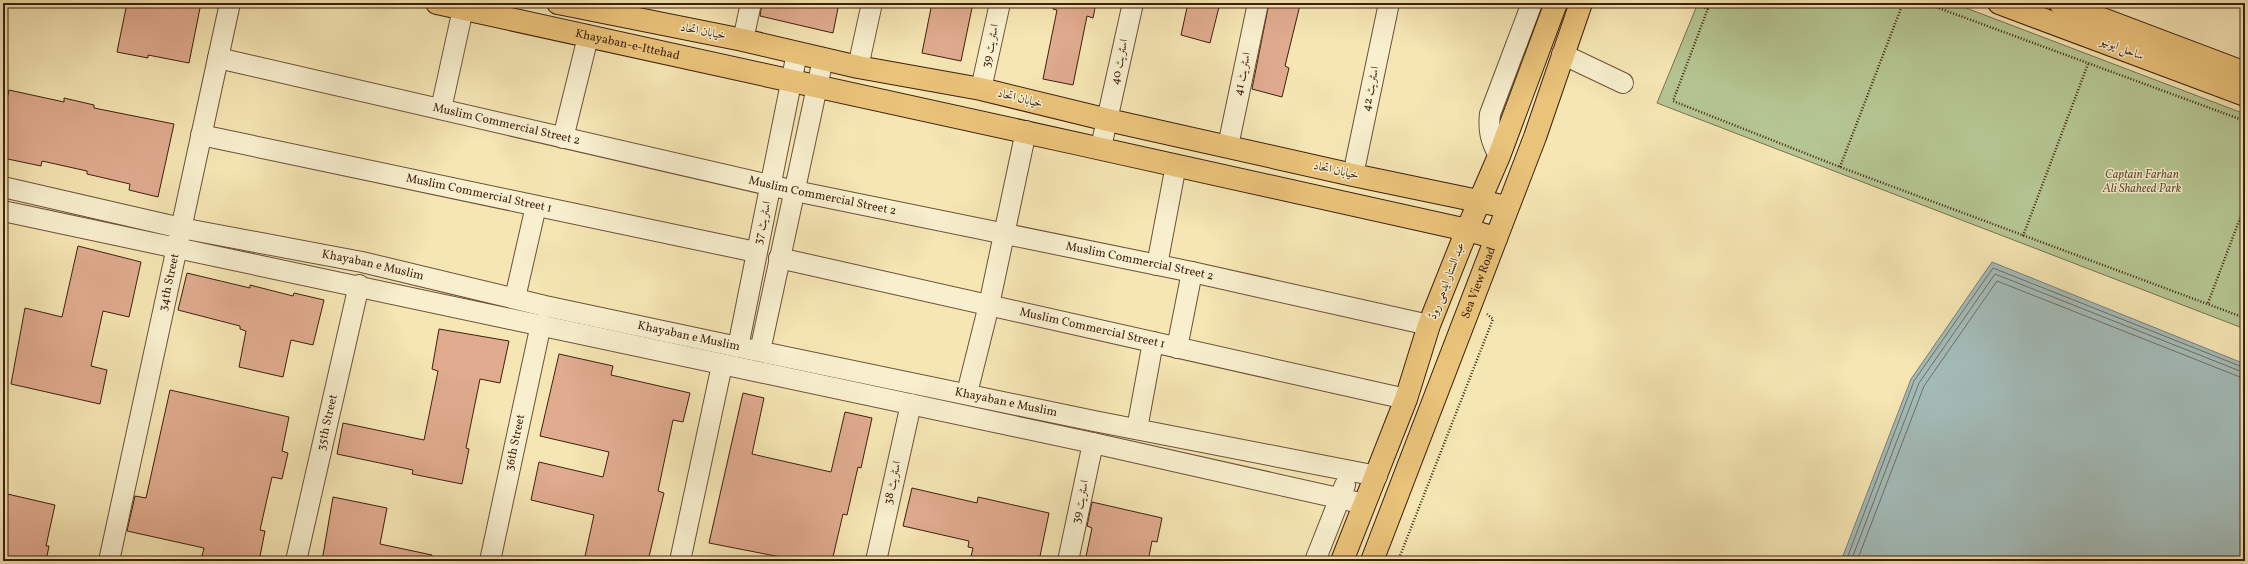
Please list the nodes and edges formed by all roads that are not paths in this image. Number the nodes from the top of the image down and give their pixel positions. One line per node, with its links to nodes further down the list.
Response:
1 (230, 3): 21 (street, 34th Street)
2 (437, 3): 16 (main road, Khayaban-e-Ittehad)
3 (558, 3): 15 (main road, خیابان اتحاد)
4 (751, 3): 18 (street)
5 (872, 3): 23 (street)
6 (1000, 3): 28 (street, اسٹریٹ 39)
7 (1133, 3): 31 (street, اسٹریٹ 40)
8 (1258, 3): 35 (street, اسٹریٹ 41)
9 (1389, 3): 39 (street, اسٹریٹ 42)
10 (1532, 3): 37 (street)
11 (1556, 3): 37 (main road, عبد الستار ایدھی روڈ)
12 (1581, 3): 20 (main road, Sea View Road)
13 (1999, 3): 29 (main road, ساحل ایونیو)
14 (2072, 5): 24 (main road, ساحل ایونیو)
15 (609, 8): 18 (main road, خیابان اتحاد)
16 (463, 9): 17 (main road, Khayaban-e-Ittehad); 30 (street)
17 (588, 37): 25 (main road, Khayaban-e-Ittehad); 34 (street)
18 (743, 40): 19 (main road, خیابان اتحاد)
19 (797, 53): 22 (main road, خیابان اتحاد); 25 (street, اسٹریٹ 37)
20 (1562, 54): 26 (street); 46 (main road, Sea View Road)
21 (218, 58): 30 (street, Muslim Commercial Street 2); 33 (street, 34th Street)
22 (823, 59): 23 (main road, خیابان اتحاد); 27 (street, اسٹریٹ 37)
23 (858, 67): 28 (main road, خیابان اتحاد)
24 (2245, 73)
25 (792, 82): 27 (main road, Khayaban-e-Ittehad); 40 (street, اسٹریٹ 37)
26 (1623, 83)
27 (817, 88): 32 (main road); 42 (street, اسٹریٹ 37)
28 (981, 89): 31 (main road, خیابان اتحاد)
29 (2245, 96)
30 (441, 109): 34 (street, Muslim Commercial Street 2)
31 (1108, 120): 35 (main road, خیابان اتحاد); 36 (street, اسٹریٹ 40)
32 (1026, 131): 36 (main road); 51 (street)
33 (201, 135): 45 (street, Muslim Commercial Street 1); 49 (street, 34th Street)
34 (563, 138): 40 (street, Muslim Commercial Street 2)
35 (1228, 146): 39 (main road, خیابان اتحاد)
36 (1101, 147): 38 (main road)
37 (1499, 156): 44 (main road, عبد الستار ایدھی روڈ)
38 (1176, 165): 50 (main road); 56 (street)
39 (1353, 175): 44 (main road, خیابان اتحاد)
40 (772, 185): 42 (street, Muslim Commercial Street 2); 54 (street, اسٹریٹ 37)
41 (3, 187): 43 (street, Khayaban e Muslim)
42 (795, 191): 51 (street, Muslim Commercial Street 2); 55 (street, اسٹریٹ 37)
43 (43, 196): 48 (street); 49 (street, Khayaban e Muslim)
44 (1480, 200): 46 (main road, خیابان اتحاد); 50 (main road, عبد الستار ایدھی روڈ)
45 (536, 206): 54 (street, Muslim Commercial Street 1); 60 (street)
46 (1507, 207): 52 (main road, Sea View Road)
47 (3, 211): 48 (street, Khayaban e Muslim)
48 (38, 218): 53 (street, Khayaban e Muslim)
49 (181, 228): 53 (street, 34th Street); 58 (street, Khayaban e Muslim)
50 (1467, 230): 52 (main road); 64 (main road, عبد الستار ایدھی روڈ)
51 (1004, 234): 56 (street, Muslim Commercial Street 2); 62 (street)
52 (1496, 238): 91 (main road, Sea View Road)
53 (177, 248): 59 (street, Khayaban e Muslim); 83 (street, 34th Street)
54 (756, 252): 68 (street, اسٹریٹ 37)
55 (779, 258): 62 (street, Muslim Commercial Street 1); 70 (street, اسٹریٹ 37)
56 (1157, 265): 57 (street, Muslim Commercial Street 2)
57 (1192, 272): 64 (street, Muslim Commercial Street 2); 69 (street)
58 (435, 279): 60 (street, Khayaban e Muslim); 61 (street)
59 (359, 285): 61 (street, Khayaban e Muslim); 84 (street, 35th Street)
60 (515, 298): 65 (street, Khayaban e Muslim)
61 (431, 300): 63 (street, Khayaban e Muslim)
62 (989, 305): 66 (street, Muslim Commercial Street 1); 74 (street)
63 (541, 324): 67 (street, Khayaban e Muslim); 85 (street, 36th Street)
64 (1429, 325): 75 (main road, عبد الستار ایدھی روڈ)
65 (648, 327): 67 (street); 68 (street, Khayaban e Muslim)
66 (1153, 342): 69 (street, Muslim Commercial Street 1); 77 (street)
67 (644, 347): 71 (street, Khayaban e Muslim)
68 (738, 347): 70 (street, Khayaban e Muslim)
69 (1177, 348): 75 (street, Muslim Commercial Street 1)
70 (760, 351): 72 (street, Khayaban e Muslim)
71 (722, 365): 73 (street, Khayaban e Muslim); 86 (street)
72 (862, 372): 73 (street); 74 (street, Khayaban e Muslim)
73 (858, 393): 76 (street, Khayaban e Muslim)
74 (967, 393): 77 (street, Khayaban e Muslim)
75 (1406, 399): 80 (main road, عبد الستار ایدھی روڈ)
76 (911, 404): 78 (street, Khayaban e Muslim); 87 (street, اسٹریٹ 38)
77 (1136, 429): 79 (street, Khayaban e Muslim)
78 (1093, 443): 81 (street, Khayaban e Muslim); 88 (street, اسٹریٹ 39)
79 (1349, 470): 80 (street, Khayaban e Muslim); 81 (street)
80 (1377, 476): 82 (main road, عبد الستار ایدھی روڈ)
81 (1340, 498): 82 (street, Khayaban e Muslim); 89 (street)
82 (1365, 504): 90 (main road, عبد الستار ایدھی روڈ)
83 (109, 561)
84 (296, 561)
85 (490, 561)
86 (680, 561)
87 (876, 561)
88 (1068, 561)
89 (1315, 561)
90 (1342, 561)
91 (1372, 561)

